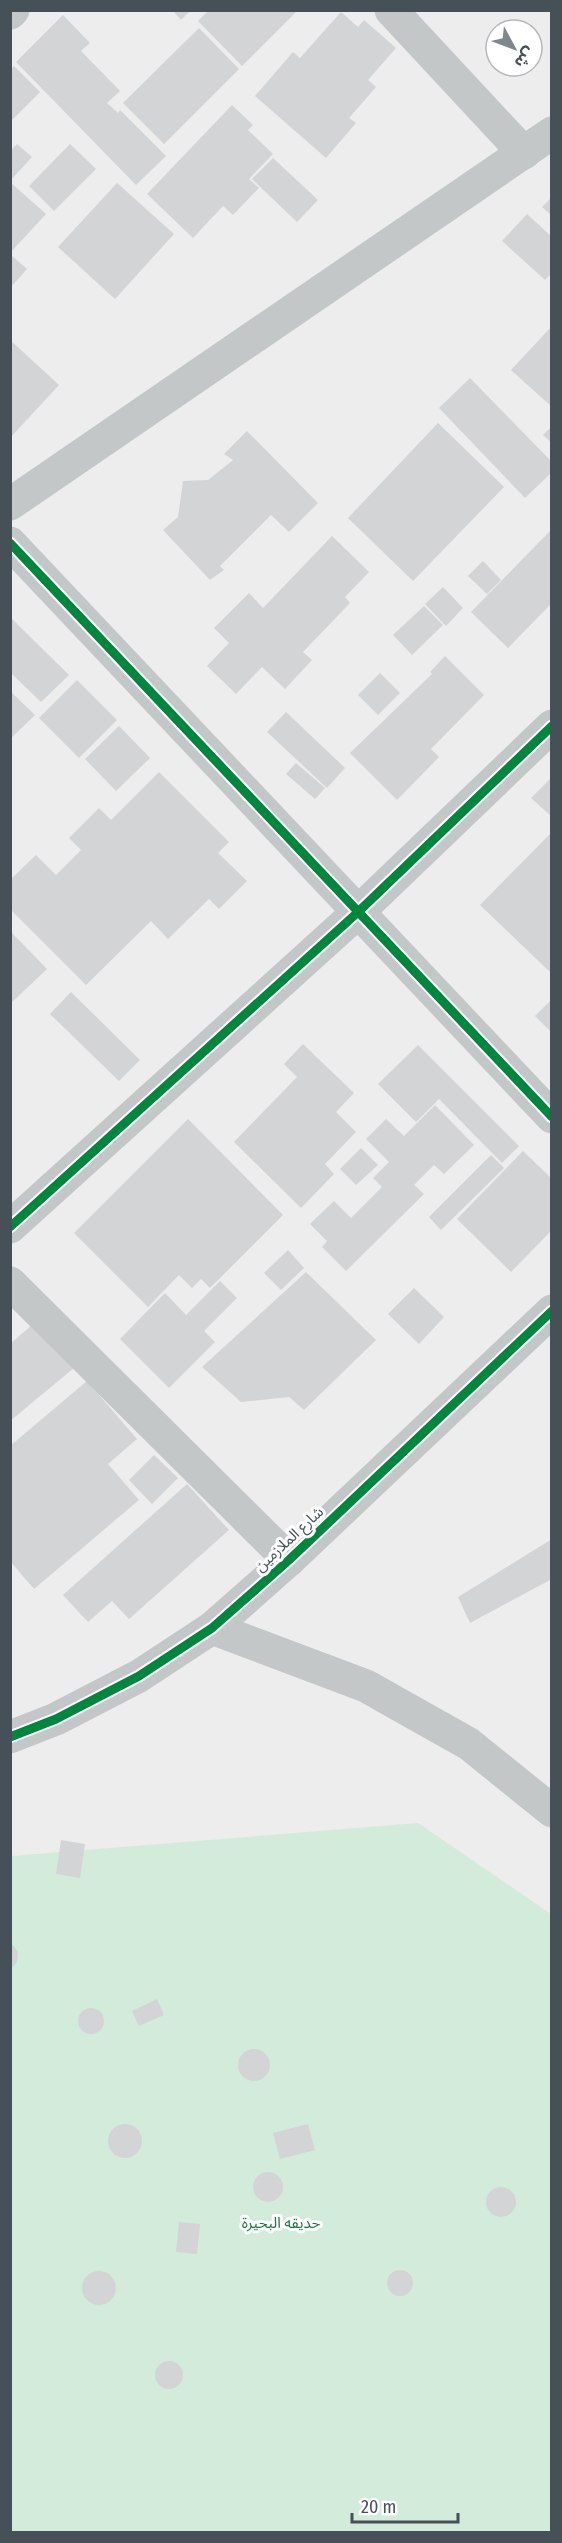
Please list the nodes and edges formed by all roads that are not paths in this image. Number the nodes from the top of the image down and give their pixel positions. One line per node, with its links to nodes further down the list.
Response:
1 (391, 10): 3 (street)
2 (552, 133): 3 (street)
3 (524, 153): 4 (street)
4 (10, 504)
5 (10, 543): 7 (street)
6 (552, 726): 7 (street)
7 (357, 913): 8 (street); 9 (street)
8 (552, 1117)
9 (10, 1227)
10 (10, 1282): 12 (street)
11 (552, 1311): 12 (street, شارع الملازمين)
12 (289, 1560): 13 (street, شارع الملازمين)
13 (212, 1628): 14 (street, شارع الملازمين); 15 (street)
14 (10, 1737)
15 (552, 1811)

